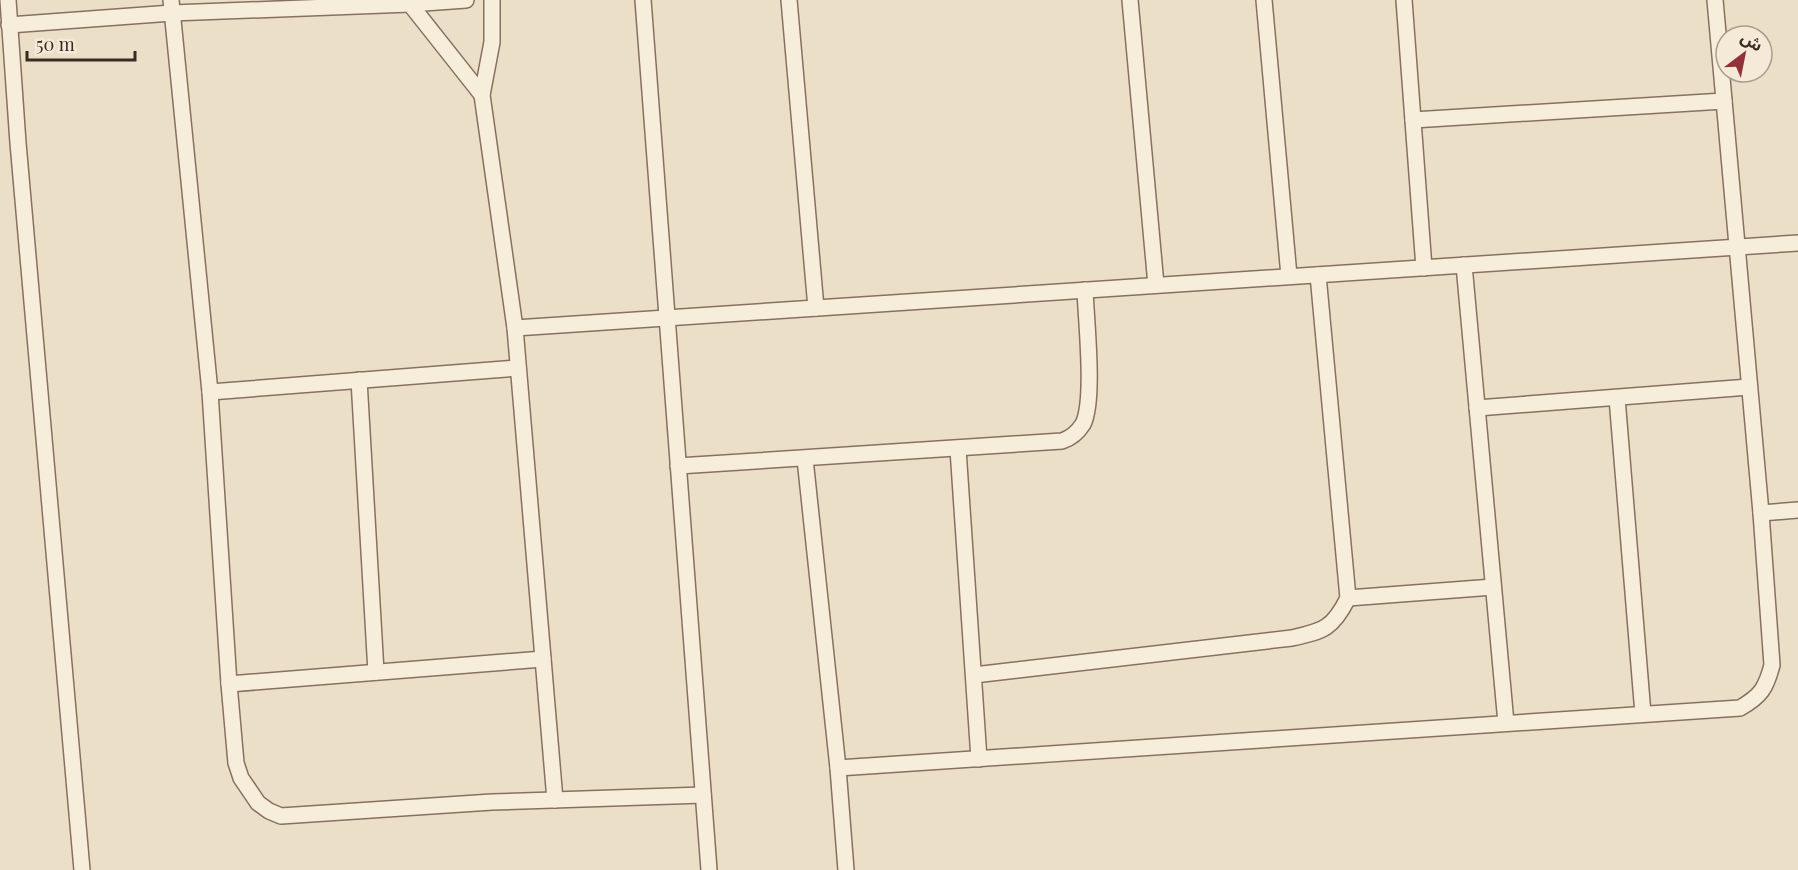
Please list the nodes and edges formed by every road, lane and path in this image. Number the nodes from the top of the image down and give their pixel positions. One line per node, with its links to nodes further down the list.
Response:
1 (8, 0): 12 (street)
2 (466, 0): 10 (street)
3 (492, 0): 13 (street)
4 (643, 0): 25 (street)
5 (789, 0): 24 (street)
6 (1130, 0): 22 (street)
7 (1264, 0): 21 (street)
8 (1404, 0): 15 (street)
9 (1715, 0): 14 (street)
10 (410, 4): 11 (street); 13 (street)
11 (171, 6): 12 (street); 30 (street)
12 (9, 25): 50 (street)
13 (482, 95): 26 (street)
14 (1724, 101): 15 (street); 17 (street)
15 (1413, 120): 19 (street)
16 (1798, 243): 17 (street)
17 (1737, 247): 18 (street); 29 (street)
18 (1464, 265): 19 (street); 32 (street)
19 (1424, 267): 20 (street)
20 (1318, 274): 21 (street); 39 (street)
21 (1288, 276): 22 (street)
22 (1156, 285): 23 (street)
23 (1085, 290): 24 (street); 33 (street)
24 (816, 308): 25 (street)
25 (667, 318): 26 (street); 35 (street)
26 (515, 328): 27 (street)
27 (518, 368): 28 (street); 40 (street)
28 (359, 380): 30 (street); 41 (street)
29 (1749, 387): 31 (street); 37 (street)
30 (210, 392): 43 (street)
31 (1617, 398): 32 (street); 44 (street)
32 (1477, 408): 38 (street)
33 (958, 449): 34 (street); 42 (street)
34 (805, 459): 35 (street); 47 (street)
35 (678, 466): 48 (street)
36 (1798, 510): 37 (street)
37 (1761, 513): 44 (street)
38 (1493, 587): 39 (street); 45 (street)
39 (1348, 598): 42 (street)
40 (543, 659): 41 (street); 49 (street)
41 (376, 672): 43 (street)
42 (974, 675): 46 (street)
43 (229, 684): 49 (street)
44 (1643, 714): 45 (street)
45 (1506, 723): 46 (street)
46 (979, 759): 47 (street)
47 (838, 768): 52 (street)
48 (703, 795): 49 (street); 51 (street)
49 (555, 800)
50 (82, 870)
51 (709, 870)
52 (846, 870)

